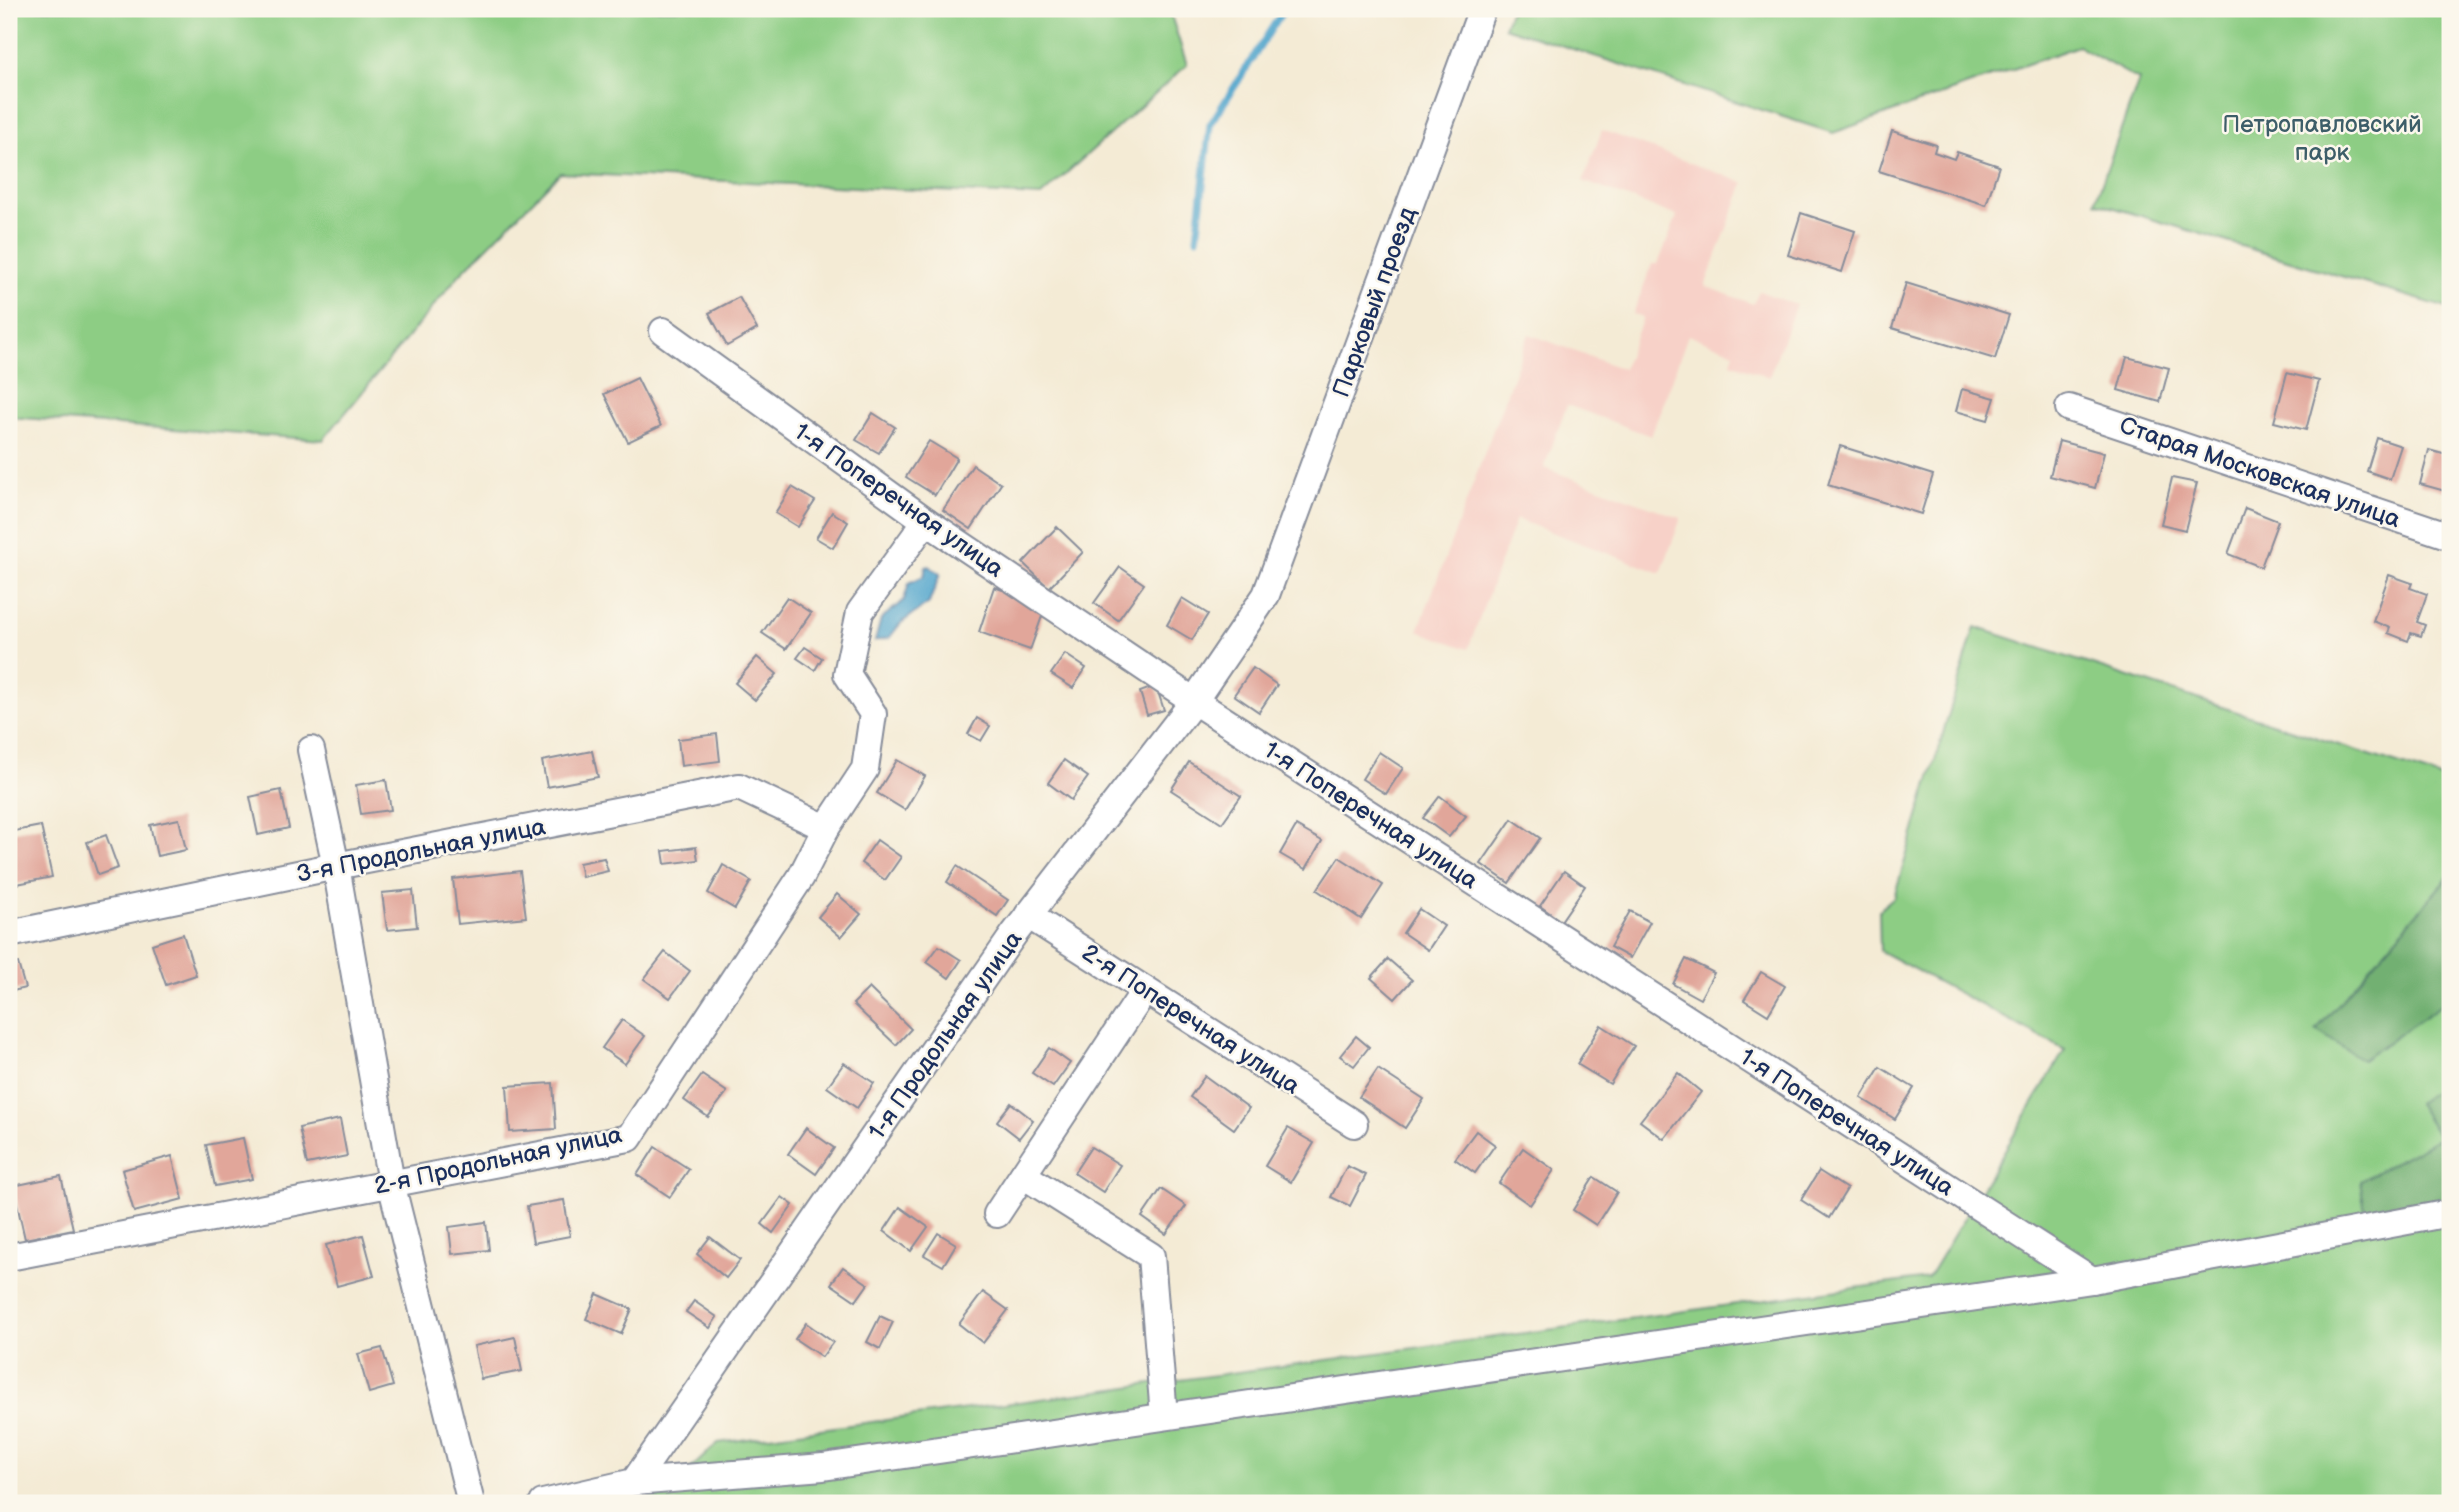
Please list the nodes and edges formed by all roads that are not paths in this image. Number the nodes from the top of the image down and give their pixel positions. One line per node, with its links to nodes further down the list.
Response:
1 (1482, 9): 6 (street, Парковый проезд)
2 (663, 331): 4 (street, 1-я Поперечная улица)
3 (2069, 408): 5 (street, Старая Московская улица)
4 (926, 521): 7 (street, 1-я Поперечная улица); 9 (street, 2-я Продольная улица)
5 (2450, 536)
6 (1266, 595): 7 (street, 1-я Продольная улица)
7 (1194, 701): 11 (street, 1-я Продольная улица); 20 (street, 1-я Поперечная улица)
8 (311, 750): 10 (street)
9 (826, 828): 10 (street, 3-я Продольная улица); 16 (street, 2-я Продольная улица)
10 (336, 866): 12 (street, 3-я Продольная улица); 16 (street)
11 (1028, 915): 13 (street, 2-я Поперечная улица); 22 (street, 1-я Продольная улица)
12 (9, 934)
13 (1145, 990): 14 (street, 2-я Поперечная улица); 15 (street)
14 (1354, 1124)
15 (1023, 1175): 18 (street); 21 (street)
16 (391, 1183): 19 (street, 2-я Продольная улица); 23 (street)
17 (2450, 1213): 20 (street)
18 (997, 1214)
19 (9, 1257)
20 (2092, 1280): 21 (street)
21 (1164, 1416): 22 (street)
22 (634, 1482): 24 (street)
23 (471, 1503)
24 (543, 1503)

